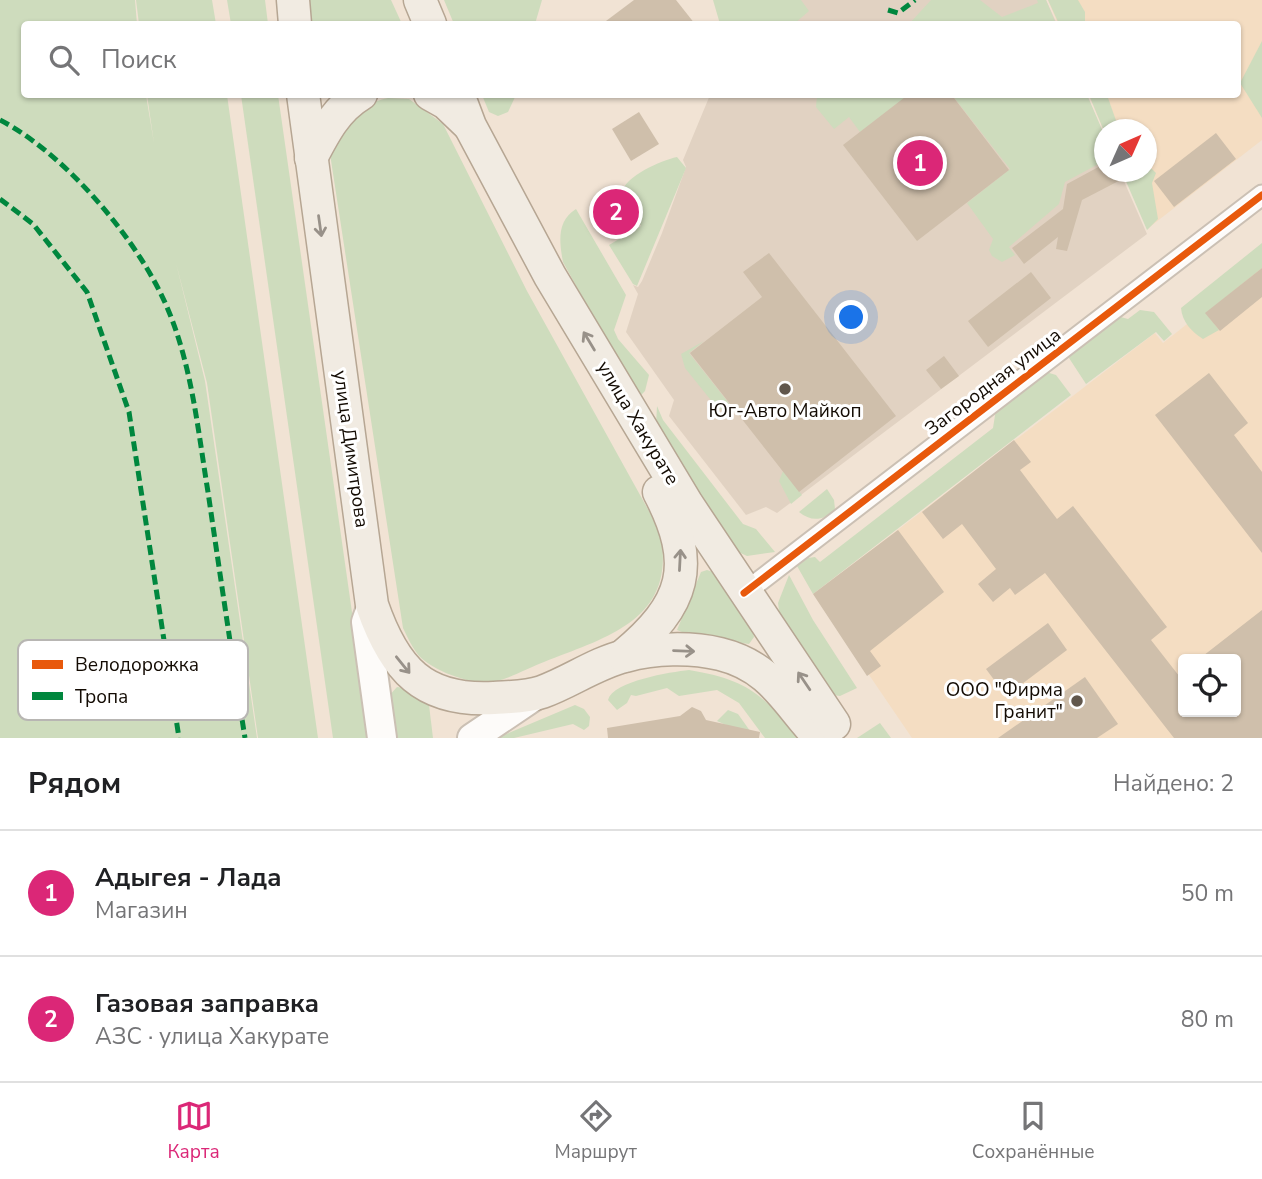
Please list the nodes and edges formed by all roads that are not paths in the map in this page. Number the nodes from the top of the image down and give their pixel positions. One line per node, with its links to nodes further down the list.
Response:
1 (293, 0): 3 (main road)
2 (420, 0): 4 (main road)
3 (295, 21)
4 (429, 21)
5 (304, 98): 10 (main road, улица Димитрова)
6 (356, 98): 10 (main road)
7 (437, 98): 9 (main road)
8 (460, 98): 9 (main road, улица Хакурате)
9 (470, 126): 12 (main road, улица Хакурате, one-way to 9)
10 (311, 158): 14 (main road, улица Димитрова, one-way to 14)
11 (1262, 195): 13 (street, Загородная улица)
12 (643, 430): 13 (main road, улица Хакурате); 15 (main road, one-way to 12)
13 (744, 593): 20 (main road, улица Хакурате, one-way to 13)
14 (372, 605): 16 (main road, one-way to 16); 17 (main road, улица Димитрова)
15 (623, 656): 16 (main road); 19 (main road, one-way to 19)
16 (540, 693): 18 (main road)
17 (382, 738)
18 (472, 738)
19 (820, 738)
20 (841, 738)

